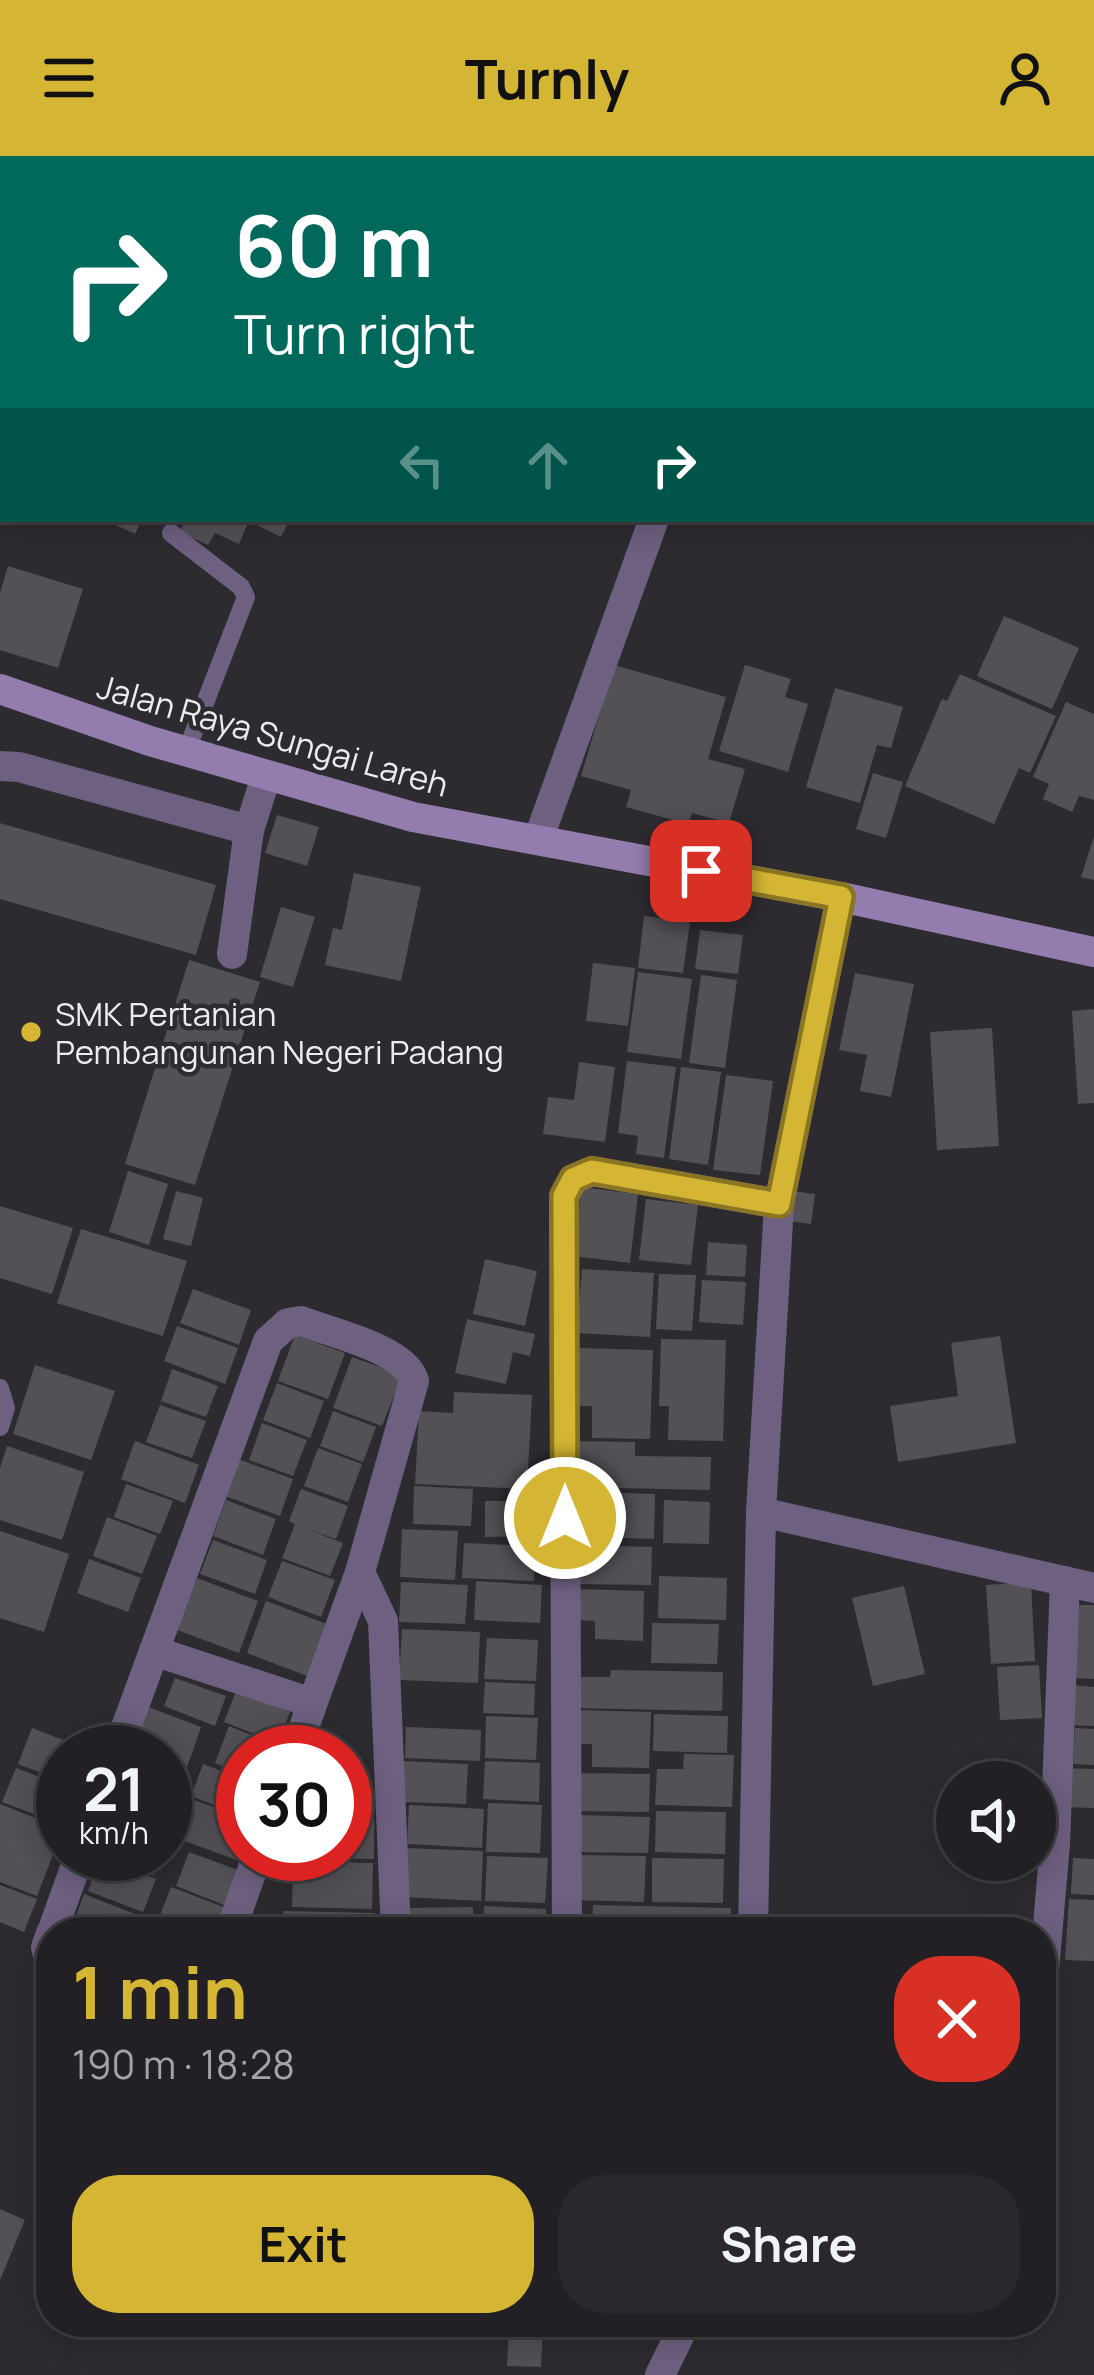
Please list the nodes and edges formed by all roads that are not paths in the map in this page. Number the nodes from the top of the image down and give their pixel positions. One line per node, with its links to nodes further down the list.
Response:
1 (653, 522): 8 (street)
2 (172, 533): 4 (lane)
3 (0, 688): 4 (street, Jalan Raya Sungai Lareh)
4 (186, 752): 6 (street, Jalan Raya Sungai Lareh)
5 (0, 766): 7 (street)
6 (266, 777): 7 (street); 8 (street, Jalan Raya Sungai Lareh)
7 (249, 830): 11 (street)
8 (538, 840): 9 (street, Jalan Raya Sungai Lareh)
9 (841, 897): 10 (street, Jalan Raya Sungai Lareh); 12 (street)
10 (1094, 952)
11 (232, 954)
12 (779, 1204): 15 (street); 27 (street)
13 (0, 1388): 14 (lane)
14 (0, 1427)
15 (761, 1512): 17 (street); 28 (street)
16 (360, 1572): 18 (street); 19 (street); 26 (street)
17 (1080, 1584): 29 (street)
18 (154, 1651): 19 (street); 20 (street)
19 (312, 1703): 21 (street)
20 (127, 1725)
21 (304, 1725)
22 (70, 1881): 24 (street)
23 (248, 1881): 25 (street)
24 (57, 1917)
25 (235, 1917)
26 (395, 1917)
27 (567, 1917)
28 (752, 1917)
29 (1049, 1917)
30 (679, 2337): 31 (street)
31 (660, 2375)

